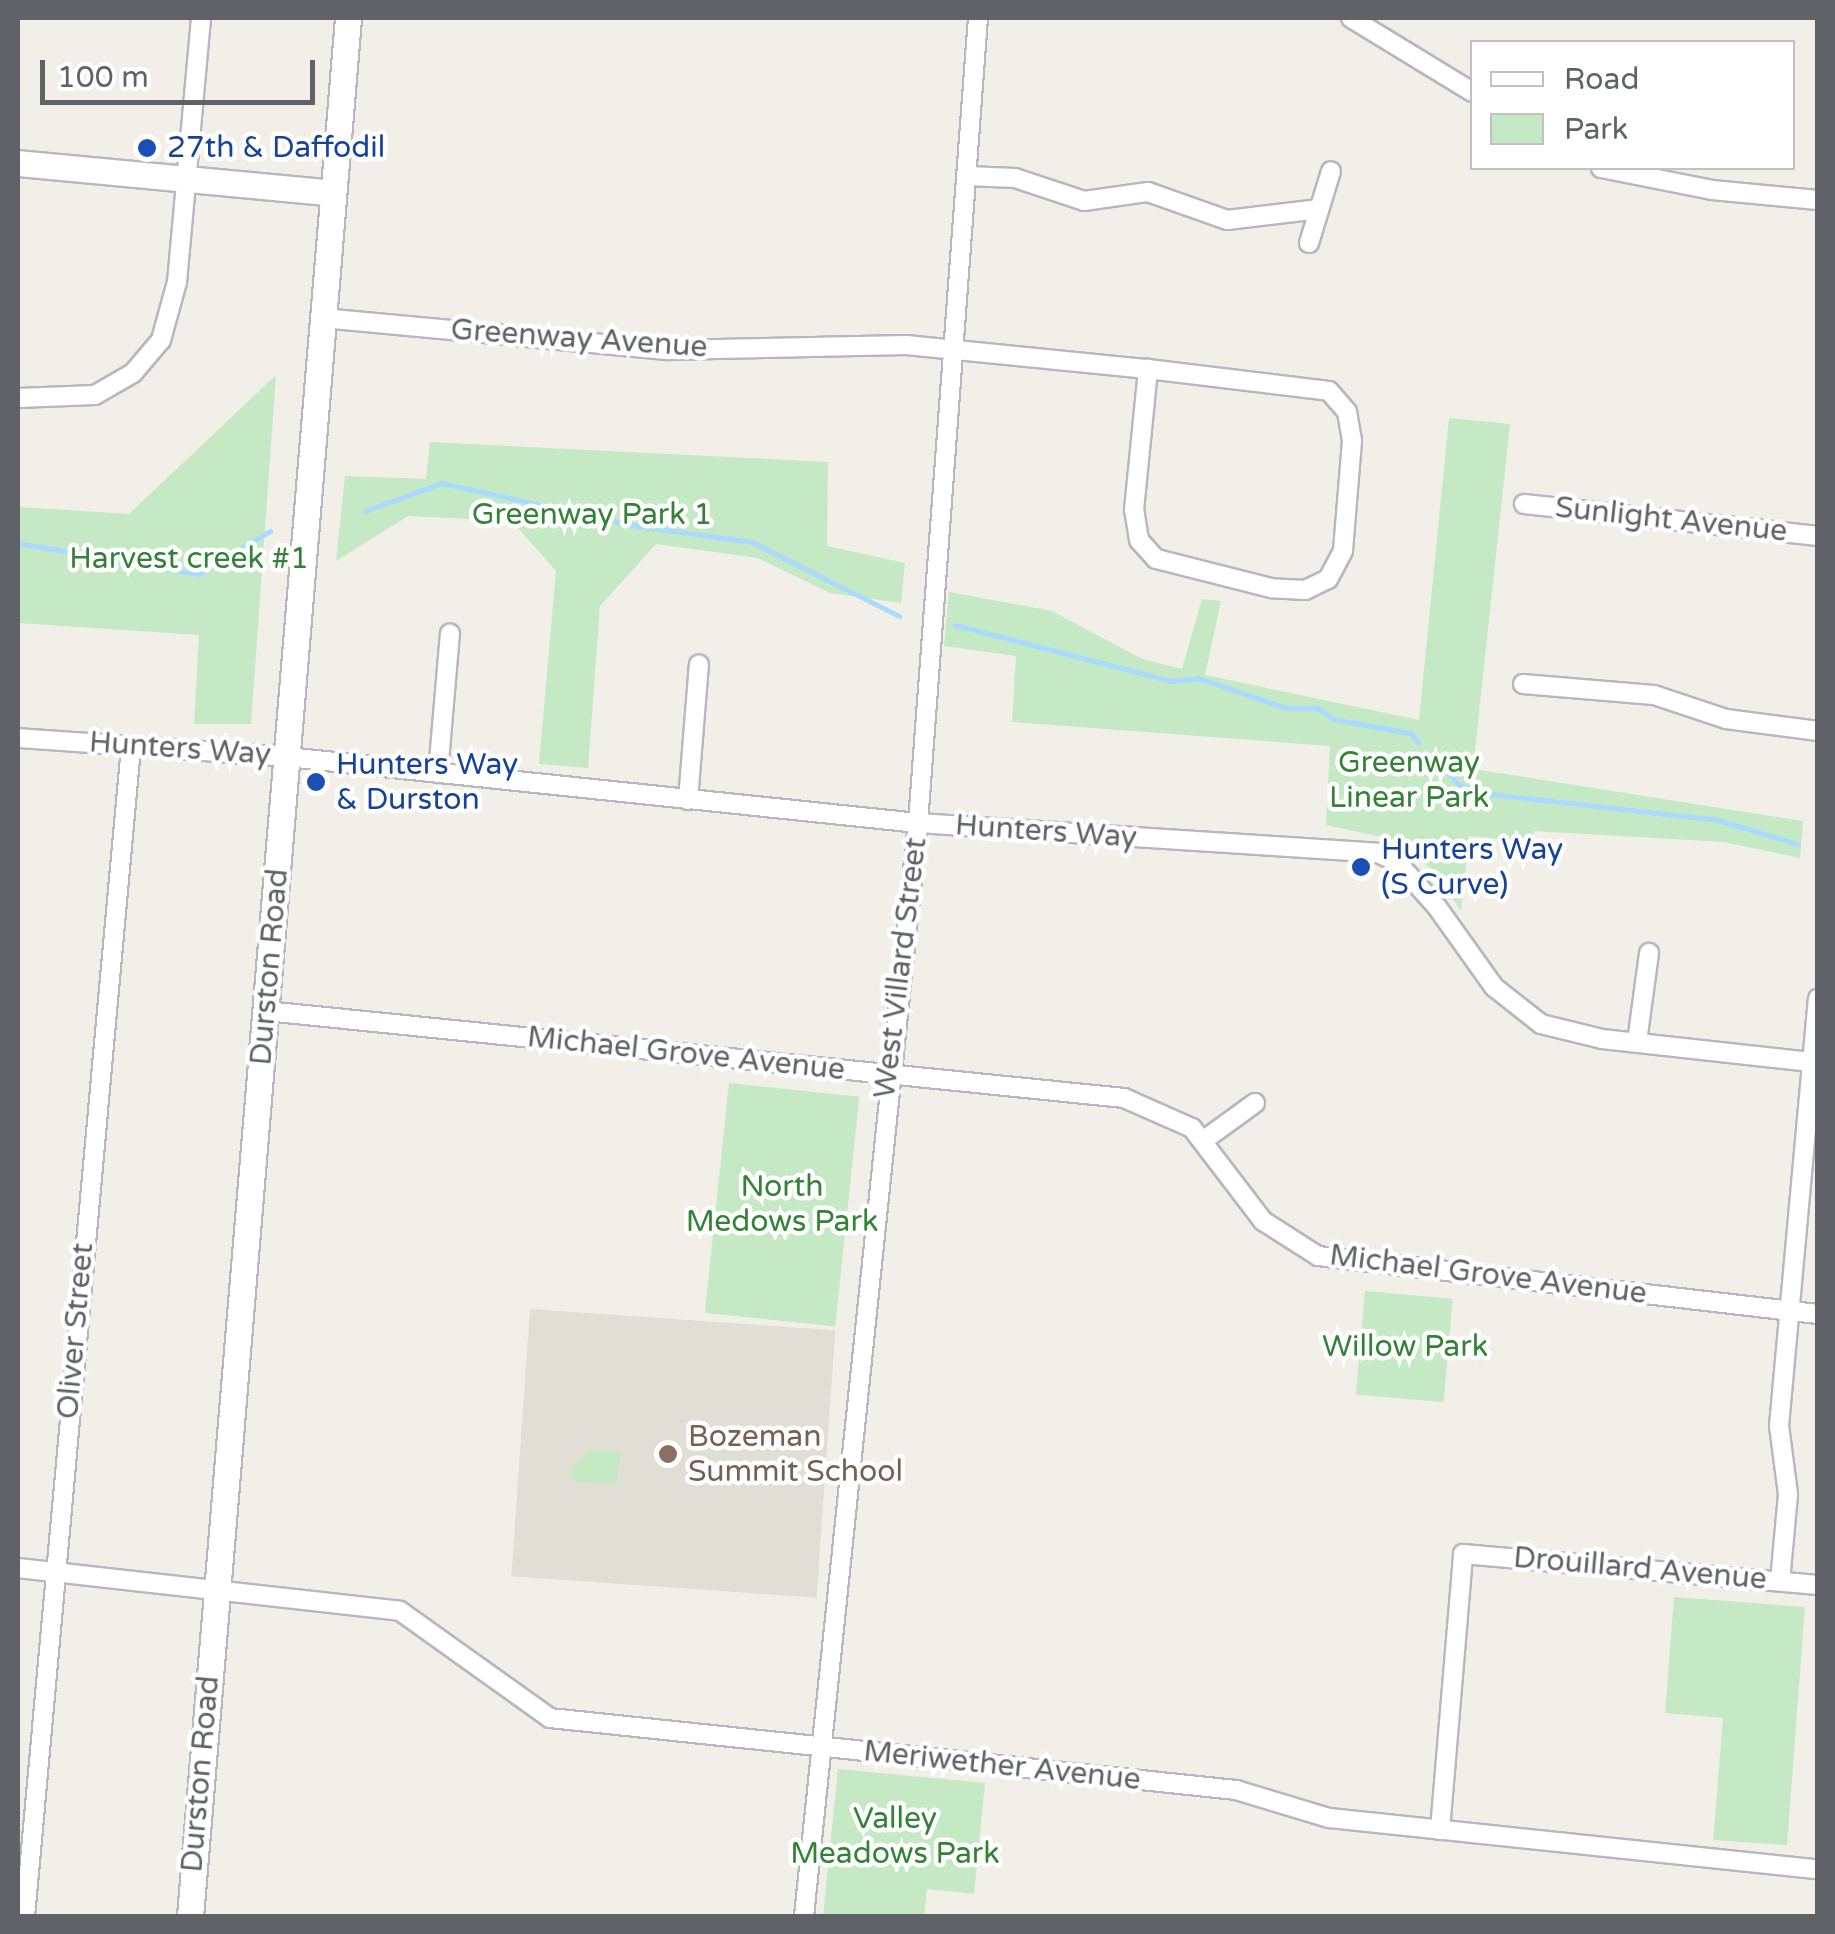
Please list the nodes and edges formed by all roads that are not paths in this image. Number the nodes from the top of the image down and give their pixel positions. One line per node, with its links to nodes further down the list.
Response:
1 (200, 18): 10 (street)
2 (348, 18): 11 (main road, Durston Road)
3 (978, 18): 9 (street, West Villard Street)
4 (1352, 18): 5 (street)
5 (1470, 91)
6 (18, 164): 10 (main road)
7 (1610, 170): 12 (street)
8 (1331, 171): 13 (street)
9 (967, 176): 13 (street); 16 (street, West Villard Street)
10 (189, 177): 11 (main road); 18 (street)
11 (333, 193): 15 (main road, Durston Road)
12 (1818, 200)
13 (1319, 209): 14 (street)
14 (1309, 243)
15 (322, 318): 16 (street, Greenway Avenue); 27 (main road, Durston Road)
16 (957, 350): 17 (street, Greenway Avenue); 30 (street, West Villard Street)
17 (1148, 369): 17 (street)
18 (18, 398)
19 (1524, 504): 20 (street, Sunlight Avenue)
20 (1818, 536)
21 (450, 634): 28 (street)
22 (699, 664): 29 (street)
23 (1523, 684): 24 (street)
24 (1818, 731)
25 (18, 738): 26 (street, Hunters Way)
26 (131, 746): 27 (street, Hunters Way); 42 (street, Oliver Street)
27 (287, 757): 28 (street, Hunters Way); 33 (main road, Durston Road)
28 (438, 773): 29 (street, Hunters Way)
29 (688, 800): 30 (street, Hunters Way)
30 (918, 824): 34 (street, Hunters Way); 36 (street, West Villard Street)
31 (1649, 953): 34 (street)
32 (1818, 999): 35 (street)
33 (266, 1012): 36 (street, Michael Grove Avenue); 45 (main road, Durston Road)
34 (1637, 1042): 35 (street, Hunters Way)
35 (1815, 1063): 39 (street)
36 (888, 1074): 38 (street, Michael Grove Avenue); 46 (street, West Villard Street)
37 (1255, 1103): 38 (street)
38 (1204, 1140): 39 (street, Michael Grove Avenue)
39 (1790, 1312): 40 (street, Michael Grove Avenue); 43 (street)
40 (1818, 1314)
41 (18, 1568): 42 (street, Meriwether Avenue)
42 (53, 1573): 45 (street, Meriwether Avenue); 49 (street, Oliver Street)
43 (1780, 1581): 44 (street, Drouillard Avenue); 47 (street, Drouillard Avenue)
44 (1818, 1586)
45 (216, 1590): 46 (street, Meriwether Avenue); 50 (main road, Durston Road)
46 (821, 1746): 47 (street, Meriwether Avenue); 51 (street, West Villard Street)
47 (1440, 1830): 48 (street, Meriwether Avenue)
48 (1818, 1869)
49 (25, 1916)
50 (190, 1916)
51 (804, 1916)

